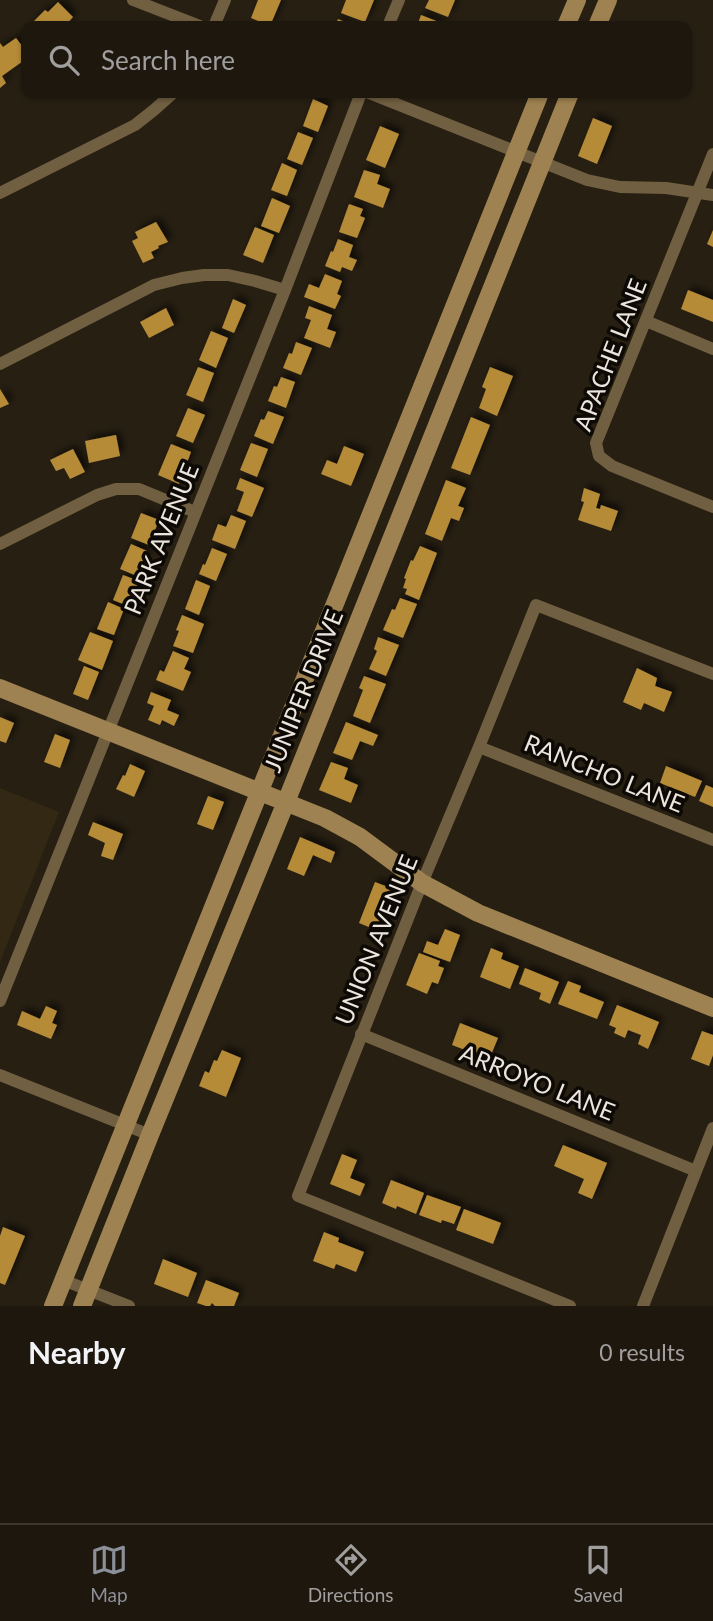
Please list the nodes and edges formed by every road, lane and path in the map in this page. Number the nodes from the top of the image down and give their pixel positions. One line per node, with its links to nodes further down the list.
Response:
1 (133, 0): 6 (street)
2 (225, 0): 7 (street)
3 (399, 0): 8 (street)
4 (577, 0): 9 (street)
5 (608, 0): 10 (street)
6 (187, 21)
7 (216, 21)
8 (390, 21)
9 (568, 21)
10 (599, 21)
11 (167, 98): 20 (street)
12 (359, 98): 22 (street, PARK AVENUE)
13 (381, 98): 16 (street)
14 (538, 98): 16 (street, JUNIPER DRIVE)
15 (568, 98): 18 (street, JUNIPER DRIVE)
16 (516, 153): 18 (street); 26 (street, JUNIPER DRIVE)
17 (713, 154): 19 (street, APACHE LANE)
18 (541, 162): 19 (street); 27 (street, JUNIPER DRIVE)
19 (697, 192): 21 (street); 23 (street, APACHE LANE)
20 (0, 193)
21 (713, 195)
22 (285, 290): 25 (street); 29 (street, PARK AVENUE)
23 (646, 321): 24 (street); 28 (street, APACHE LANE)
24 (713, 349)
25 (0, 364)
26 (387, 472): 27 (street); 35 (street, JUNIPER DRIVE)
27 (413, 483): 36 (street, JUNIPER DRIVE)
28 (713, 507)
29 (195, 512): 30 (street); 33 (street, PARK AVENUE)
30 (0, 544)
31 (713, 674): 34 (street, UNION AVENUE)
32 (0, 688): 33 (street)
33 (107, 731): 35 (street); 39 (street, PARK AVENUE)
34 (479, 747): 37 (street, RANCHO LANE); 38 (street, UNION AVENUE)
35 (259, 791): 36 (street); 43 (street, JUNIPER DRIVE)
36 (286, 802): 38 (street); 45 (street, JUNIPER DRIVE)
37 (713, 840)
38 (422, 883): 40 (street); 41 (street, UNION AVENUE)
39 (0, 1001)
40 (713, 1008)
41 (361, 1034): 46 (street, ARROYO LANE); 51 (street, UNION AVENUE)
42 (0, 1075): 43 (street)
43 (125, 1126): 45 (street); 47 (street, JUNIPER DRIVE)
44 (713, 1128): 46 (street)
45 (150, 1135): 48 (street, JUNIPER DRIVE)
46 (696, 1171): 52 (street)
47 (63, 1280): 48 (street); 49 (street, JUNIPER DRIVE)
48 (85, 1298): 50 (street)
49 (53, 1306)
50 (130, 1306)
51 (570, 1306)
52 (643, 1306)

